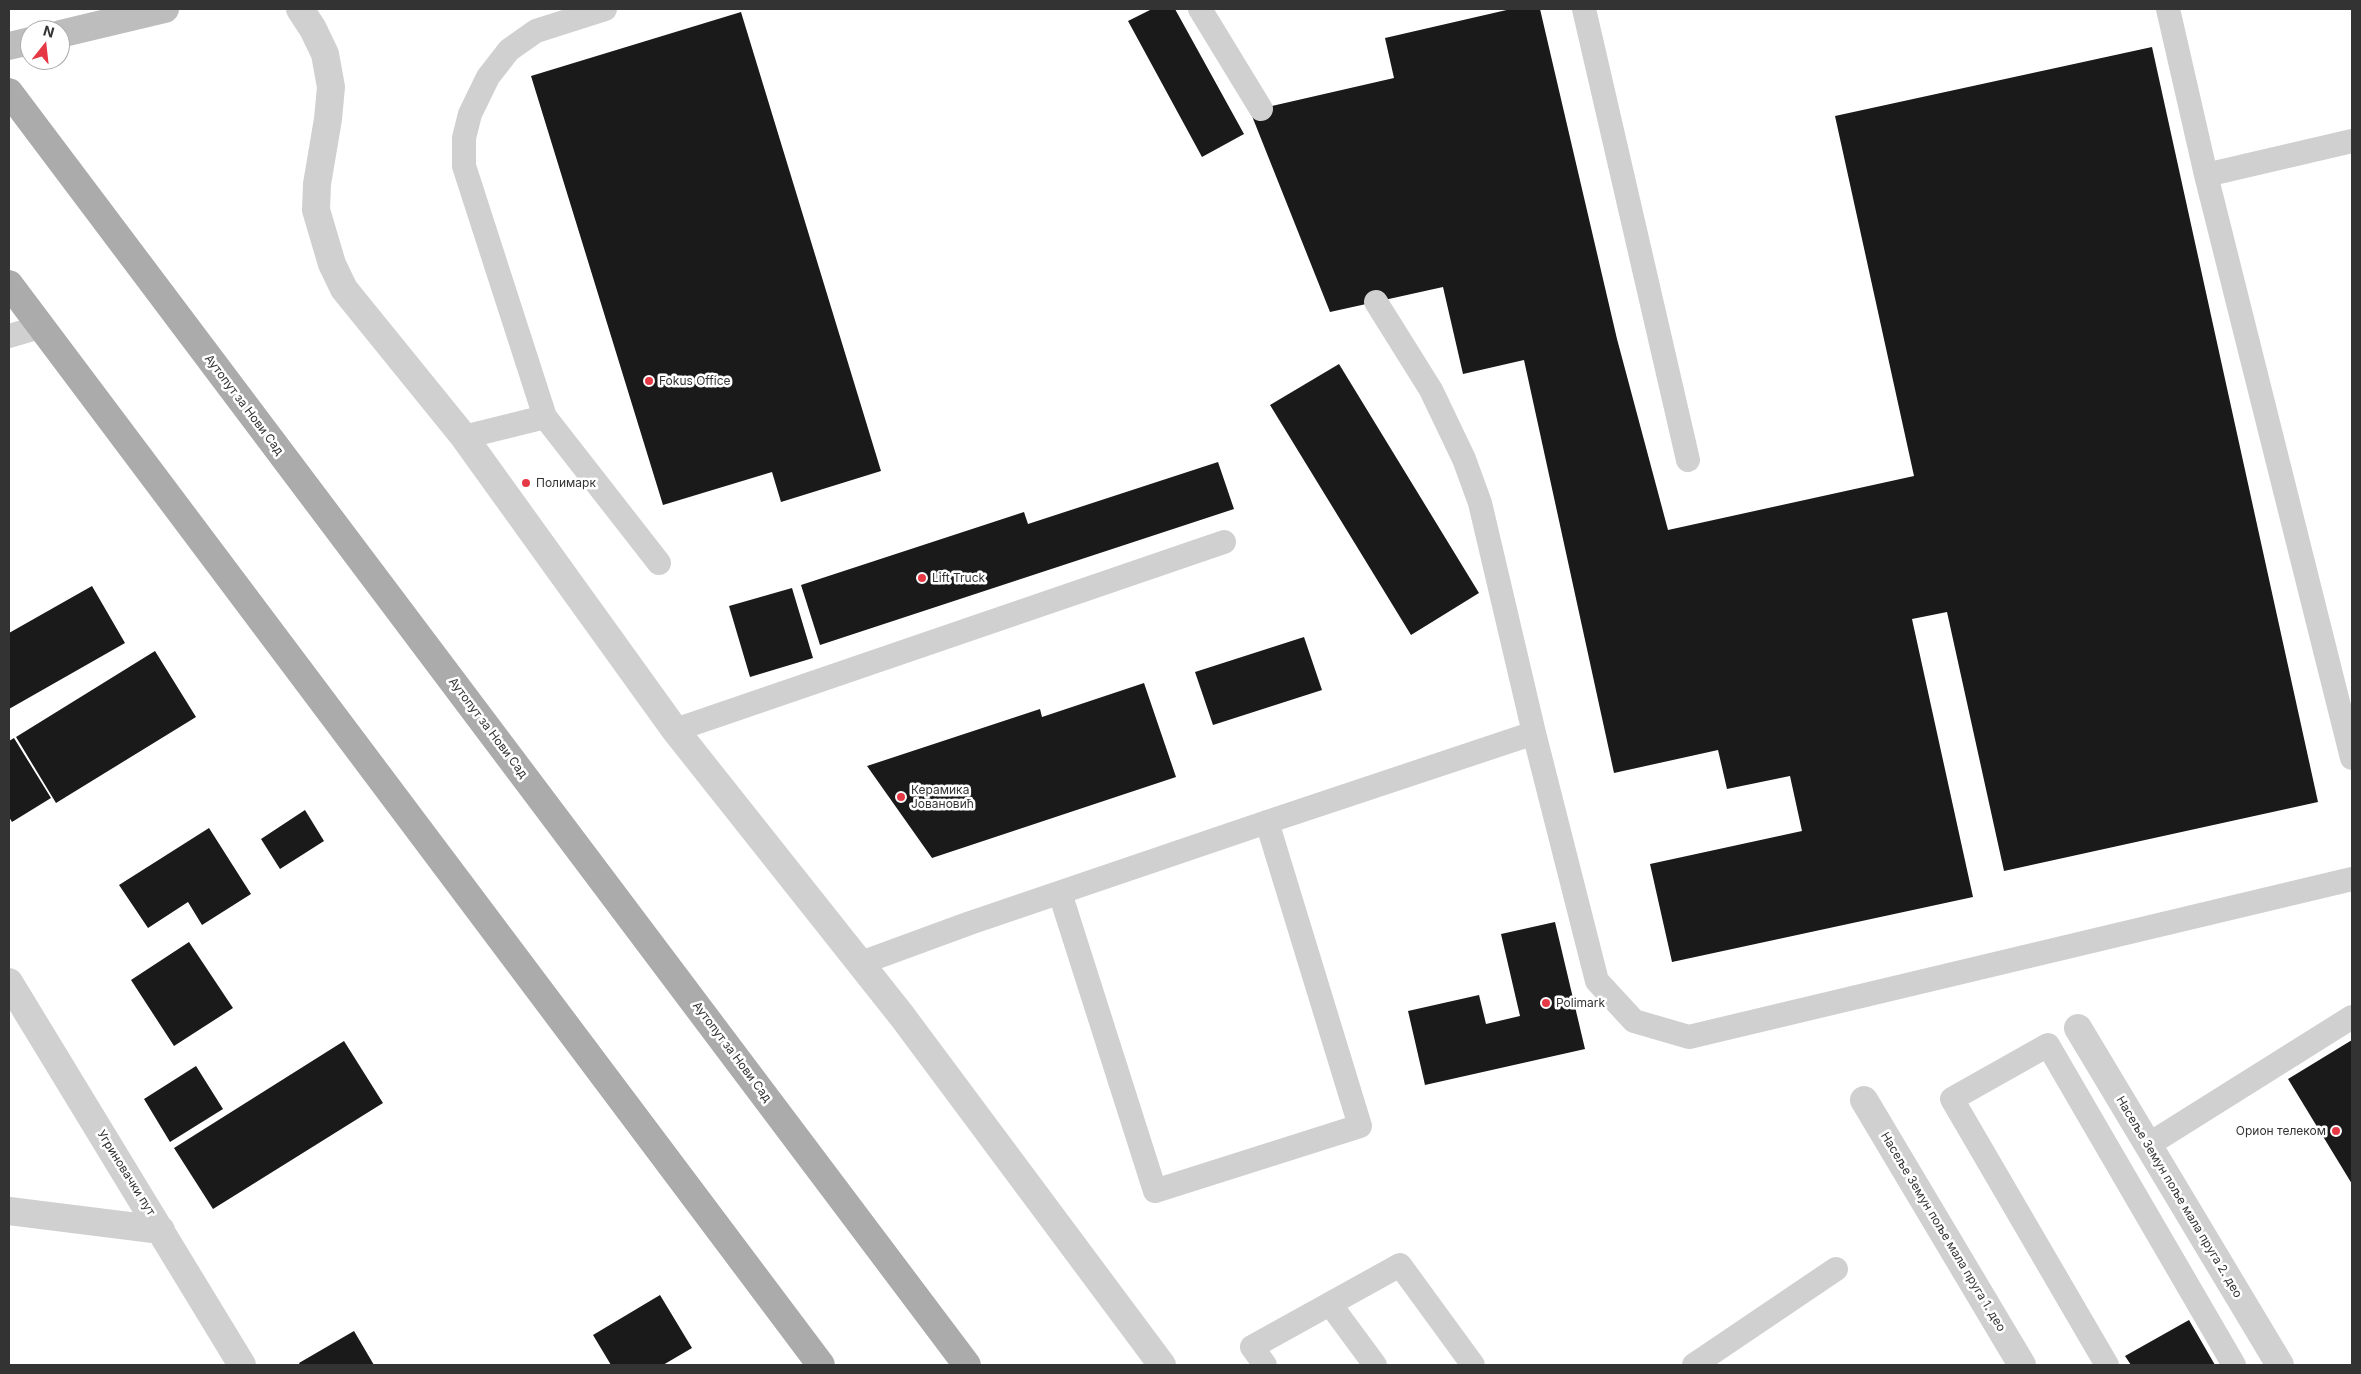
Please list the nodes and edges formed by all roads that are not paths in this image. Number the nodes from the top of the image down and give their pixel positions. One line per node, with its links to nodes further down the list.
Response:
1 (165, 9): 7 (street)
2 (300, 9): 17 (street)
3 (605, 9): 16 (lane)
4 (1200, 9): 9 (lane)
5 (1584, 9): 18 (lane)
6 (2168, 9): 11 (lane)
7 (70, 32)
8 (9, 92): 39 (main road, Аутопут за Нови Сад)
9 (1261, 109)
10 (2352, 141): 11 (lane)
11 (2206, 175): 23 (lane)
12 (9, 284): 14 (main road)
13 (1376, 302): 22 (lane)
14 (40, 327): 15 (lane); 38 (main road)
15 (9, 336)
16 (544, 417): 17 (lane); 20 (lane)
17 (464, 437): 21 (street)
18 (1688, 460)
19 (1224, 542): 21 (lane)
20 (659, 563)
21 (675, 730): 27 (street)
22 (1534, 733): 24 (lane); 25 (lane)
23 (2352, 758)
24 (1267, 822): 26 (lane); 26 (lane)
25 (2352, 879)
26 (1060, 893): 27 (lane)
27 (861, 963): 40 (street)
28 (9, 982): 34 (street, Угриновачки пут)
29 (2352, 1017): 32 (lane)
30 (2078, 1028): 32 (street, Насеље Земун поље мала пруга 2. део)
31 (1864, 1100): 45 (street, Насеље Земун поље мала пруга 1. део)
32 (2148, 1145): 48 (street, Насеље Земун поље мала пруга 2. део)
33 (9, 1211): 34 (street)
34 (161, 1230): 37 (street, Угриновачки пут)
35 (1836, 1269): 44 (lane)
36 (1330, 1304): 41 (lane); 42 (lane); 43 (lane)
37 (242, 1365)
38 (821, 1365)
39 (967, 1365)
40 (1162, 1365)
41 (1265, 1365)
42 (1375, 1365)
43 (1473, 1365)
44 (1694, 1365)
45 (2022, 1365)
46 (2107, 1365): 47 (lane)
47 (2234, 1365)
48 (2280, 1365)

